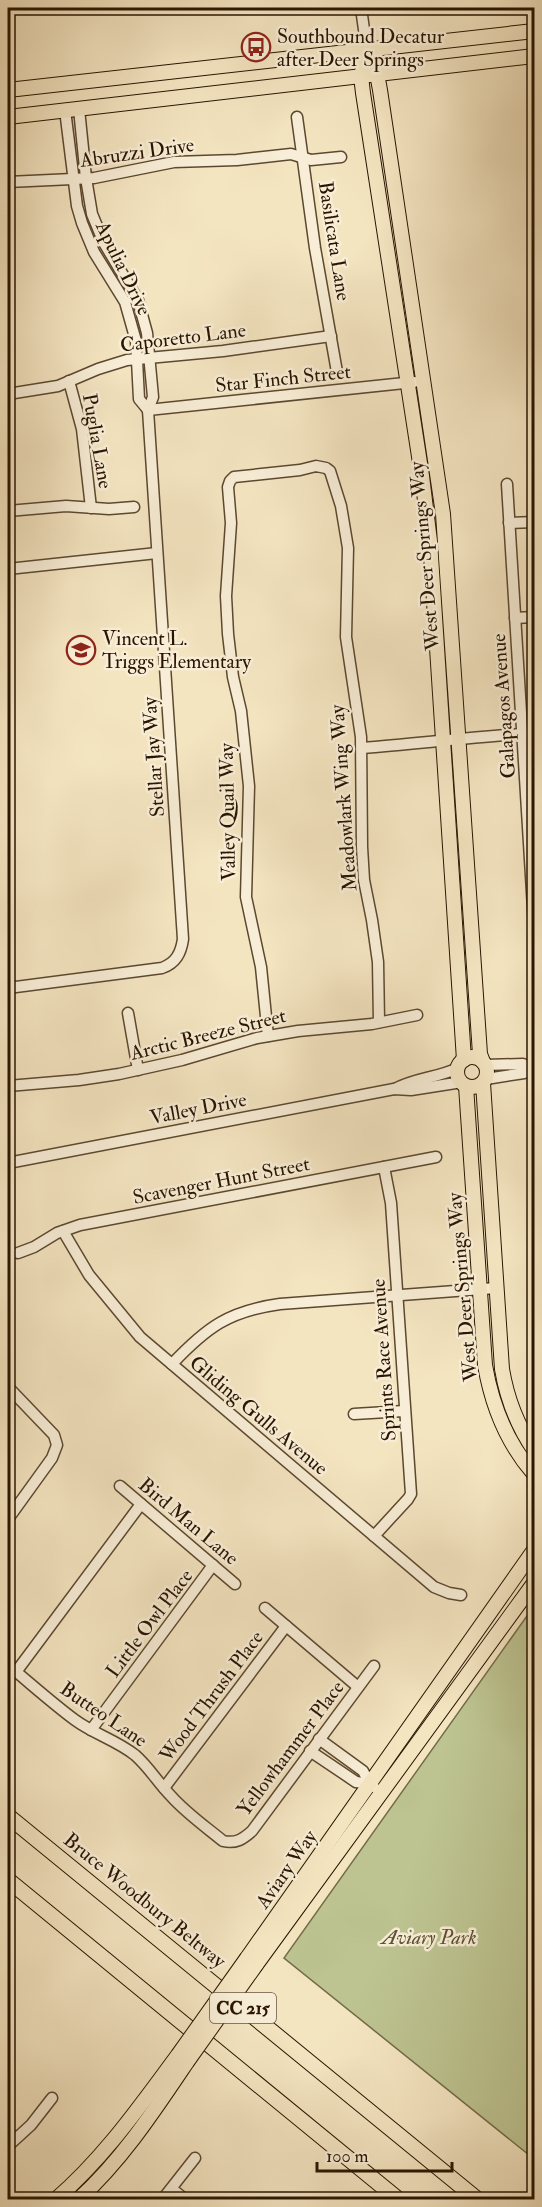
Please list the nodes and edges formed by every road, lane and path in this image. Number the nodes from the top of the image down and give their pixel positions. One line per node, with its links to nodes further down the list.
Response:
1 (362, 8): 3 (street, West Deer Springs Way)
2 (534, 31): 3 (main road)
3 (367, 51): 5 (main road, West Deer Springs Way); 6 (main road, West Deer Springs Way); 7 (main road)
4 (534, 56): 5 (main road)
5 (377, 74): 6 (main road); 22 (main road, West Deer Springs Way)
6 (361, 76): 8 (main road); 23 (main road, West Deer Springs Way)
7 (8, 90)
8 (79, 109): 9 (main road); 14 (street, Apulia Drive)
9 (64, 110): 10 (main road); 15 (street, Apulia Drive)
10 (8, 117)
11 (297, 117): 13 (street, Basilicata Lane)
12 (341, 157): 13 (street, Abruzzi Drive)
13 (303, 158): 14 (street, Abruzzi Drive); 17 (street, Basilicata Lane)
14 (86, 178): 15 (street, Abruzzi Drive); 18 (street, Apulia Drive)
15 (73, 179): 16 (street, Abruzzi Drive); 19 (street, Apulia Drive)
16 (8, 182)
17 (331, 336): 18 (street, Caporetto Lane); 20 (street, Basilicata Lane)
18 (150, 357): 19 (street, Caporetto Lane); 25 (street, Apulia Drive)
19 (136, 359): 21 (street, Caporetto Lane); 25 (street, Apulia Drive)
20 (337, 372)
21 (69, 381): 24 (street, Caporetto Lane); 29 (street, Puglia Lane)
22 (423, 381): 23 (street, Star Finch Street); 38 (main road, West Deer Springs Way)
23 (408, 382): 25 (street, Star Finch Street); 38 (main road, West Deer Springs Way)
24 (8, 394)
25 (148, 410): 33 (street, Stellar Jay Way)
26 (230, 480): 39 (street, Meadowlark Wing Way); 46 (street, Valley Quail Way)
27 (507, 484): 32 (street, Galapagos Avenue)
28 (134, 507): 29 (street)
29 (91, 508): 30 (street)
30 (8, 511)
31 (534, 522): 32 (street)
32 (509, 523): 36 (street, Galapagos Avenue)
33 (157, 553): 34 (street); 42 (street, Stellar Jay Way)
34 (8, 569)
35 (534, 617): 36 (street)
36 (515, 618): 37 (street, Galapagos Avenue)
37 (522, 734): 38 (street); 40 (street, Galapagos Avenue)
38 (451, 739): 39 (street); 47 (main road, West Deer Springs Way); 50 (main road, West Deer Springs Way)
39 (362, 748): 45 (street, Meadowlark Wing Way)
40 (533, 868): 41 (street, Galapagos Avenue)
41 (534, 925)
42 (8, 988)
43 (128, 1013): 49 (street)
44 (417, 1015): 45 (street, Arctic Breeze Street)
45 (379, 1022): 46 (street, Arctic Breeze Street)
46 (268, 1036): 49 (street, Arctic Breeze Street)
47 (461, 1064): 50 (main road); 51 (main road); 53 (street, Valley Drive)
48 (534, 1069): 50 (street)
49 (138, 1070): 52 (street, Arctic Breeze Street)
50 (484, 1072): 51 (main road); 59 (main road, West Deer Springs Way)
51 (464, 1084): 53 (street, Valley Drive); 60 (main road, West Deer Springs Way)
52 (8, 1086)
53 (394, 1089): 55 (street, Valley Drive)
54 (436, 1157): 56 (street, Scavenger Hunt Street)
55 (8, 1163)
56 (384, 1167): 57 (street, Scavenger Hunt Street); 61 (street, Sprints Race Avenue)
57 (63, 1231): 58 (street, Scavenger Hunt Street); 62 (street, Gliding Gulls Avenue)
58 (18, 1253)
59 (496, 1288): 60 (street); 66 (main road, West Deer Springs Way)
60 (480, 1289): 61 (street); 67 (main road, West Deer Springs Way)
61 (396, 1296): 62 (street); 64 (street, Sprints Race Avenue)
62 (172, 1364): 71 (street, Gliding Gulls Avenue)
63 (8, 1387): 70 (street)
64 (404, 1411): 65 (street); 71 (street, Sprints Race Avenue)
65 (354, 1414)
66 (534, 1450)
67 (534, 1474)
68 (120, 1486): 69 (street, Bird Man Lane)
69 (141, 1504): 73 (street, Bird Man Lane); 80 (street)
70 (8, 1519)
71 (374, 1536): 76 (street, Gliding Gulls Avenue)
72 (534, 1550): 85 (main road, Aviary Way)
73 (213, 1565): 75 (street, Bird Man Lane); 82 (street, Little Owl Place)
74 (534, 1583): 87 (main road, Aviary Way)
75 (235, 1584)
76 (461, 1595)
77 (265, 1608): 78 (street)
78 (285, 1626): 81 (street); 86 (street, Wood Thrush Place)
79 (374, 1666): 81 (street, Yellowhammer Place)
80 (12, 1668): 82 (street, Butteo Lane)
81 (358, 1687): 83 (street, Yellowhammer Place)
82 (91, 1730): 86 (street, Butteo Lane)
83 (319, 1739): 84 (street, Yellowhammer Place); 85 (street)
84 (310, 1751): 85 (street); 89 (street, Yellowhammer Place)
85 (370, 1784): 87 (street); 91 (main road, Aviary Way)
86 (164, 1788): 89 (street, Butteo Lane)
87 (382, 1793): 91 (main road, Aviary Way)
88 (8, 1816): 102 (highway, Bruce Woodbury Beltway / CC 215)
89 (230, 1843)
90 (8, 1880): 101 (highway, CC 215)
91 (252, 1962): 92 (main road, Aviary Way, bridge)
92 (182, 2058): 97 (main road, Aviary Way); 98 (main road, Aviary Way)
93 (52, 2098): 94 (street)
94 (8, 2146)
95 (195, 2158): 96 (street)
96 (172, 2189): 99 (street); 100 (street)
97 (55, 2199)
98 (78, 2199)
99 (162, 2199)
100 (186, 2199)
101 (399, 2199)
102 (478, 2199)

